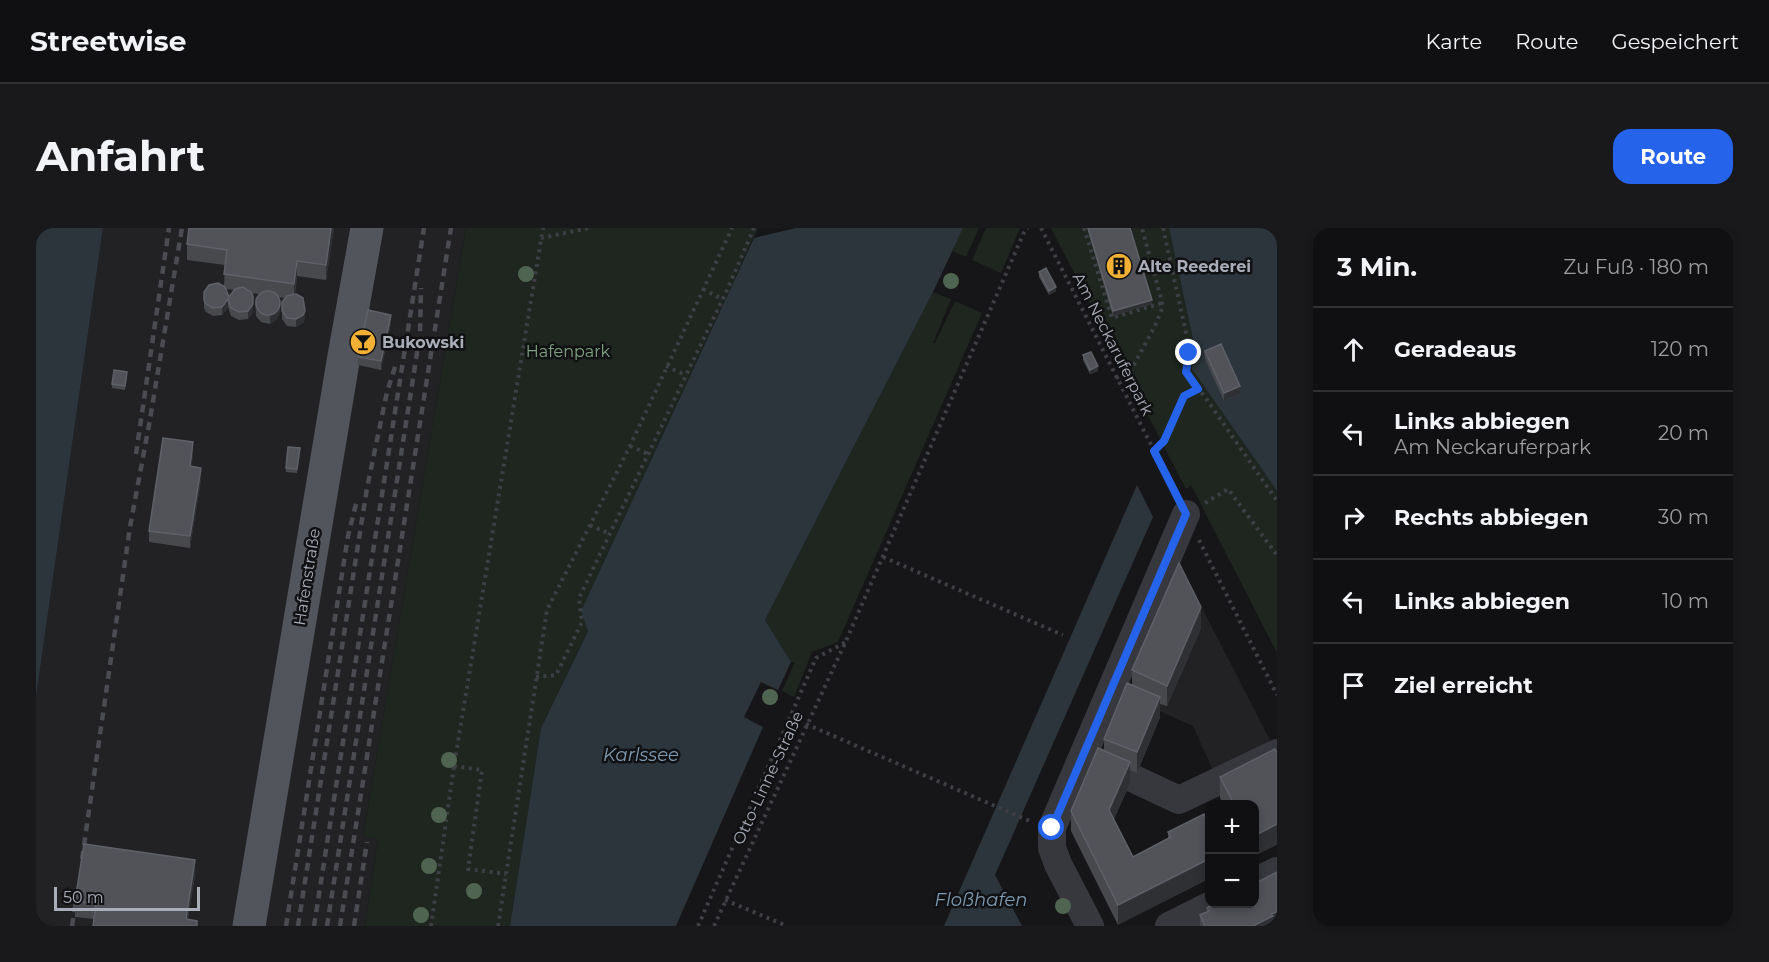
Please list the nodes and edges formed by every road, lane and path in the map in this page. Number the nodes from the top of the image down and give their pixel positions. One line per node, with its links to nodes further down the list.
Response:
1 (367, 228): 44 (main road, Hafenstraße)
2 (543, 228): 11 (path)
3 (589, 228): 11 (path)
4 (732, 228): 12 (path)
5 (754, 228): 13 (path)
6 (1028, 228): 29 (path, Otto-Linne-Straße)
7 (1041, 228): 19 (path, Am Neckaruferpark)
8 (1084, 228): 14 (path)
9 (1142, 228): 14 (path)
10 (1163, 228): 15 (path)
11 (541, 238): 37 (path)
12 (703, 290): 13 (path); 17 (path)
13 (722, 299): 18 (path)
14 (1162, 303): 19 (path)
15 (1189, 353): 16 (path); 20 (path)
16 (1213, 355)
17 (666, 366): 18 (path); 21 (path)
18 (685, 375): 23 (path)
19 (1116, 378): 22 (path, Am Neckaruferpark)
20 (1198, 389): 22 (path); 24 (path)
21 (630, 446): 23 (path); 26 (path)
22 (1154, 451): 25 (path, Am Neckaruferpark)
23 (648, 454): 27 (path)
24 (1277, 501)
25 (1186, 514): 28 (path); 33 (path, Am Neckaruferpark); 36 (street)
26 (590, 525): 27 (path); 32 (path)
27 (610, 534): 32 (path)
28 (1277, 555)
29 (883, 557): 30 (path); 31 (path, Otto-Linne-Straße)
30 (1063, 635)
31 (846, 641): 34 (path, Otto-Linne-Straße); 47 (path)
32 (536, 677): 40 (path)
33 (1277, 695)
34 (806, 724): 38 (path); 42 (path, Otto-Linne-Straße)
35 (1277, 753): 36 (street)
36 (1084, 755): 50 (street)
37 (454, 766): 40 (path); 45 (path)
38 (1024, 819)
39 (1277, 871): 41 (street)
40 (506, 874): 46 (path)
41 (1259, 880)
42 (725, 900): 48 (path, Otto-Linne-Straße); 49 (path)
43 (1205, 907): 51 (street)
44 (249, 926)
45 (431, 926)
46 (498, 926)
47 (698, 926)
48 (714, 926)
49 (787, 926)
50 (1089, 926)
51 (1169, 926)

